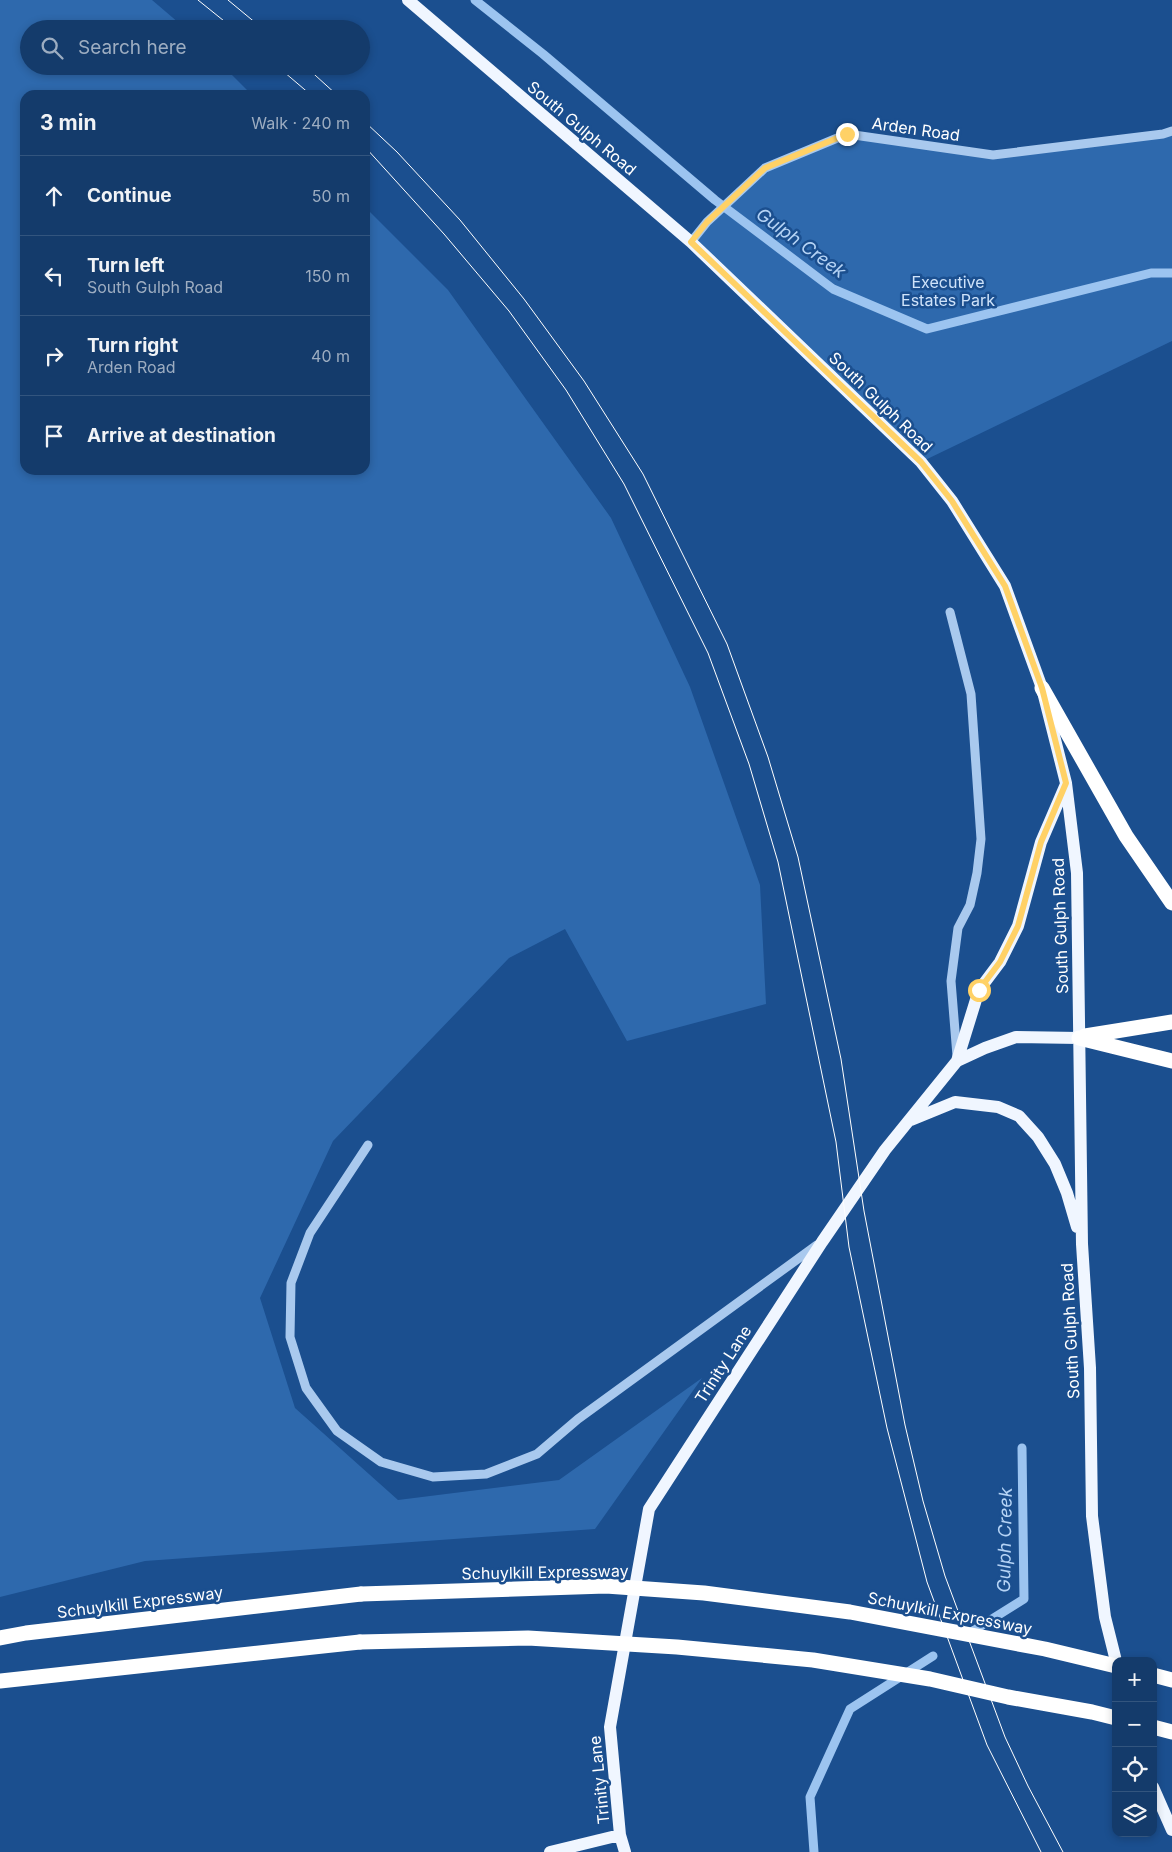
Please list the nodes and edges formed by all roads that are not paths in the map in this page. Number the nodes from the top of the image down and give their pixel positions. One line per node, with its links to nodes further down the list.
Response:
1 (408, 0): 3 (main road, South Gulph Road)
2 (1172, 131): 3 (street, Arden Road)
3 (691, 242): 5 (main road, South Gulph Road)
4 (950, 612): 10 (street)
5 (1042, 688): 6 (main road, South Gulph Road); 7 (highway)
6 (1066, 783): 9 (main road, South Gulph Road); 10 (main road)
7 (1172, 903)
8 (1172, 1022): 9 (highway)
9 (1079, 1038): 10 (main road, Trinity Lane); 11 (highway); 15 (main road, South Gulph Road)
10 (957, 1061): 12 (main road, Trinity Lane)
11 (1172, 1061)
12 (908, 1120): 14 (main road, Trinity Lane); 15 (main road)
13 (368, 1145): 14 (street)
14 (822, 1242): 27 (main road, Trinity Lane)
15 (1082, 1244): 17 (main road, South Gulph Road)
16 (0, 1638): 18 (highway, Schuylkill Expressway, bridge)
17 (1115, 1657)
18 (1112, 1665)
19 (1157, 1676): 20 (highway)
20 (1172, 1680)
21 (0, 1681): 22 (highway, bridge)
22 (1112, 1717)
23 (1157, 1728): 24 (highway)
24 (1172, 1732)
25 (1155, 1792): 26 (main road)
26 (1172, 1830)
27 (620, 1835): 28 (main road); 29 (main road, Trinity Lane)
28 (550, 1852)
29 (625, 1852)

